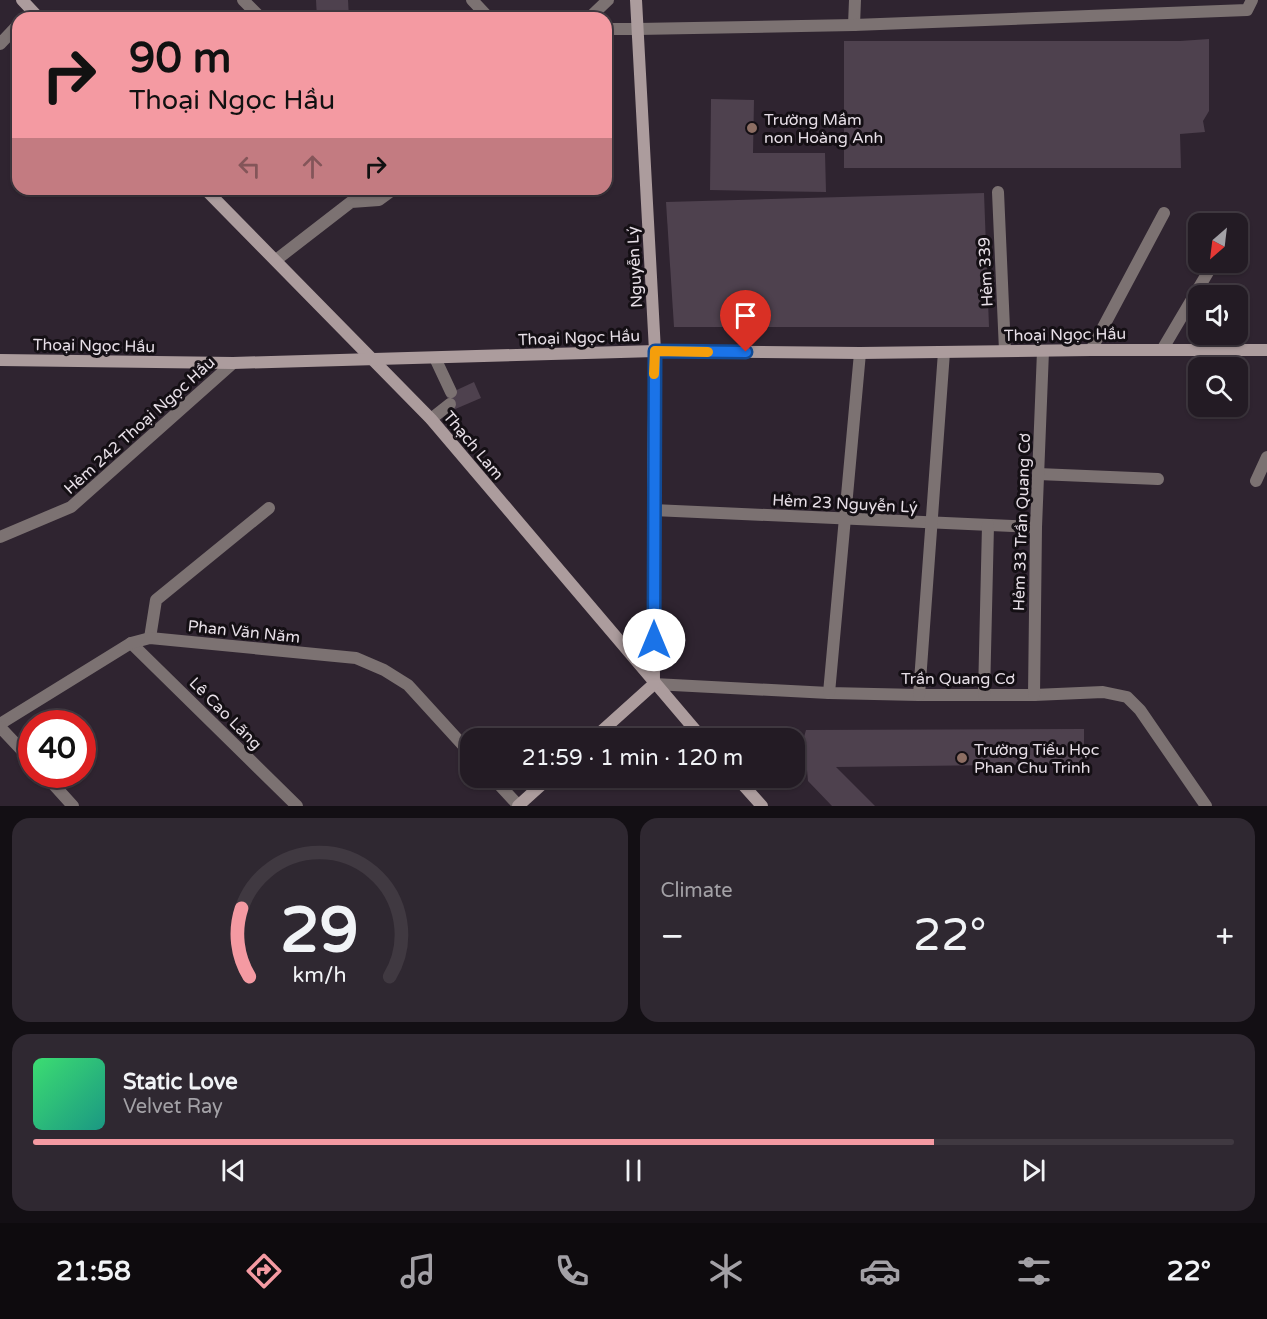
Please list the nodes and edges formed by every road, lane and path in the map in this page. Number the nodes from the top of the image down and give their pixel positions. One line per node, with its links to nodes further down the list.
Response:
1 (243, 0): 7 (street)
2 (472, 0): 8 (street)
3 (608, 0): 9 (street)
4 (636, 0): 12 (street, Nguyễn Lý)
5 (855, 0): 10 (street)
6 (1252, 0): 10 (street)
7 (255, 12)
8 (483, 12)
9 (595, 12)
10 (854, 25): 12 (street)
11 (612, 29): 12 (street)
12 (637, 29): 21 (street, Nguyễn Lý)
13 (12, 31): 14 (street)
14 (0, 44)
15 (998, 192): 27 (street, Hẻm 339)
16 (215, 195): 19 (street, Thạch Lam)
17 (386, 195): 19 (street)
18 (1164, 213): 23 (street)
19 (276, 260): 22 (street, Thạch Lam)
20 (1208, 273): 24 (street)
21 (653, 328): 26 (street, Nguyễn Lý); 29 (street)
22 (344, 331): 34 (street, Thạch Lam); 35 (street)
23 (1091, 350): 24 (street, Thoại Ngọc Hầu); 28 (street, Thoại Ngọc Hầu)
24 (1162, 350): 25 (street, Thoại Ngọc Hầu)
25 (1267, 350)
26 (655, 351): 29 (street, Thoại Ngọc Hầu); 31 (street, Thoại Ngọc Hầu); 43 (street, Nguyễn Lý)
27 (1005, 351): 28 (street, Thoại Ngọc Hầu); 30 (street, Thoại Ngọc Hầu)
28 (1043, 351): 39 (street, Hẻm 33 Trần Quang Cơ)
29 (633, 352): 32 (street, Thoại Ngọc Hầu)
30 (944, 352): 31 (street, Thoại Ngọc Hầu); 45 (street)
31 (860, 353): 44 (street)
32 (435, 358): 34 (street, Thoại Ngọc Hầu); 37 (street)
33 (0, 360): 36 (street, Thoại Ngọc Hầu)
34 (371, 360): 35 (street, Thoại Ngọc Hầu); 37 (street, Thạch Lam)
35 (336, 361): 36 (street, Thoại Ngọc Hầu)
36 (233, 363): 48 (street, Hẻm 242 Thoại Ngọc Hầu)
37 (431, 419): 51 (street, Thạch Lam)
38 (1267, 458): 41 (street)
39 (1038, 474): 40 (street); 47 (street, Hẻm 33 Trần Quang Cơ)
40 (1158, 479)
41 (1256, 481)
42 (269, 508): 49 (street)
43 (653, 510): 44 (street, Hẻm 23 Nguyễn Lý); 51 (street, Nguyễn Lý)
44 (844, 520): 45 (street, Hẻm 23 Nguyễn Lý); 52 (street)
45 (932, 523): 46 (street, Hẻm 23 Nguyễn Lý); 53 (street)
46 (988, 525): 47 (street, Hẻm 23 Nguyễn Lý); 54 (street)
47 (1035, 527): 55 (street, Hẻm 33 Trần Quang Cơ)
48 (0, 537)
49 (150, 638): 50 (street, Phan Văn Năm); 59 (street, Phan Văn Năm)
50 (131, 643): 56 (street, Phan Văn Năm); 66 (street, Lê Cao Lãng)
51 (654, 684): 52 (street, Trần Quang Cơ); 57 (street); 58 (street, Thạch Lam)
52 (829, 693): 53 (street, Trần Quang Cơ)
53 (919, 695): 54 (street, Trần Quang Cơ)
54 (984, 695): 55 (street, Trần Quang Cơ)
55 (1034, 695): 69 (street, Trần Quang Cơ)
56 (0, 725): 60 (street)
57 (605, 728)
58 (693, 728)
59 (460, 742)
60 (18, 745)
61 (57, 788): 65 (street)
62 (502, 788): 67 (street)
63 (538, 788): 67 (street)
64 (746, 788): 68 (street)
65 (73, 806)
66 (297, 806)
67 (518, 806)
68 (762, 806)
69 (1206, 806)

